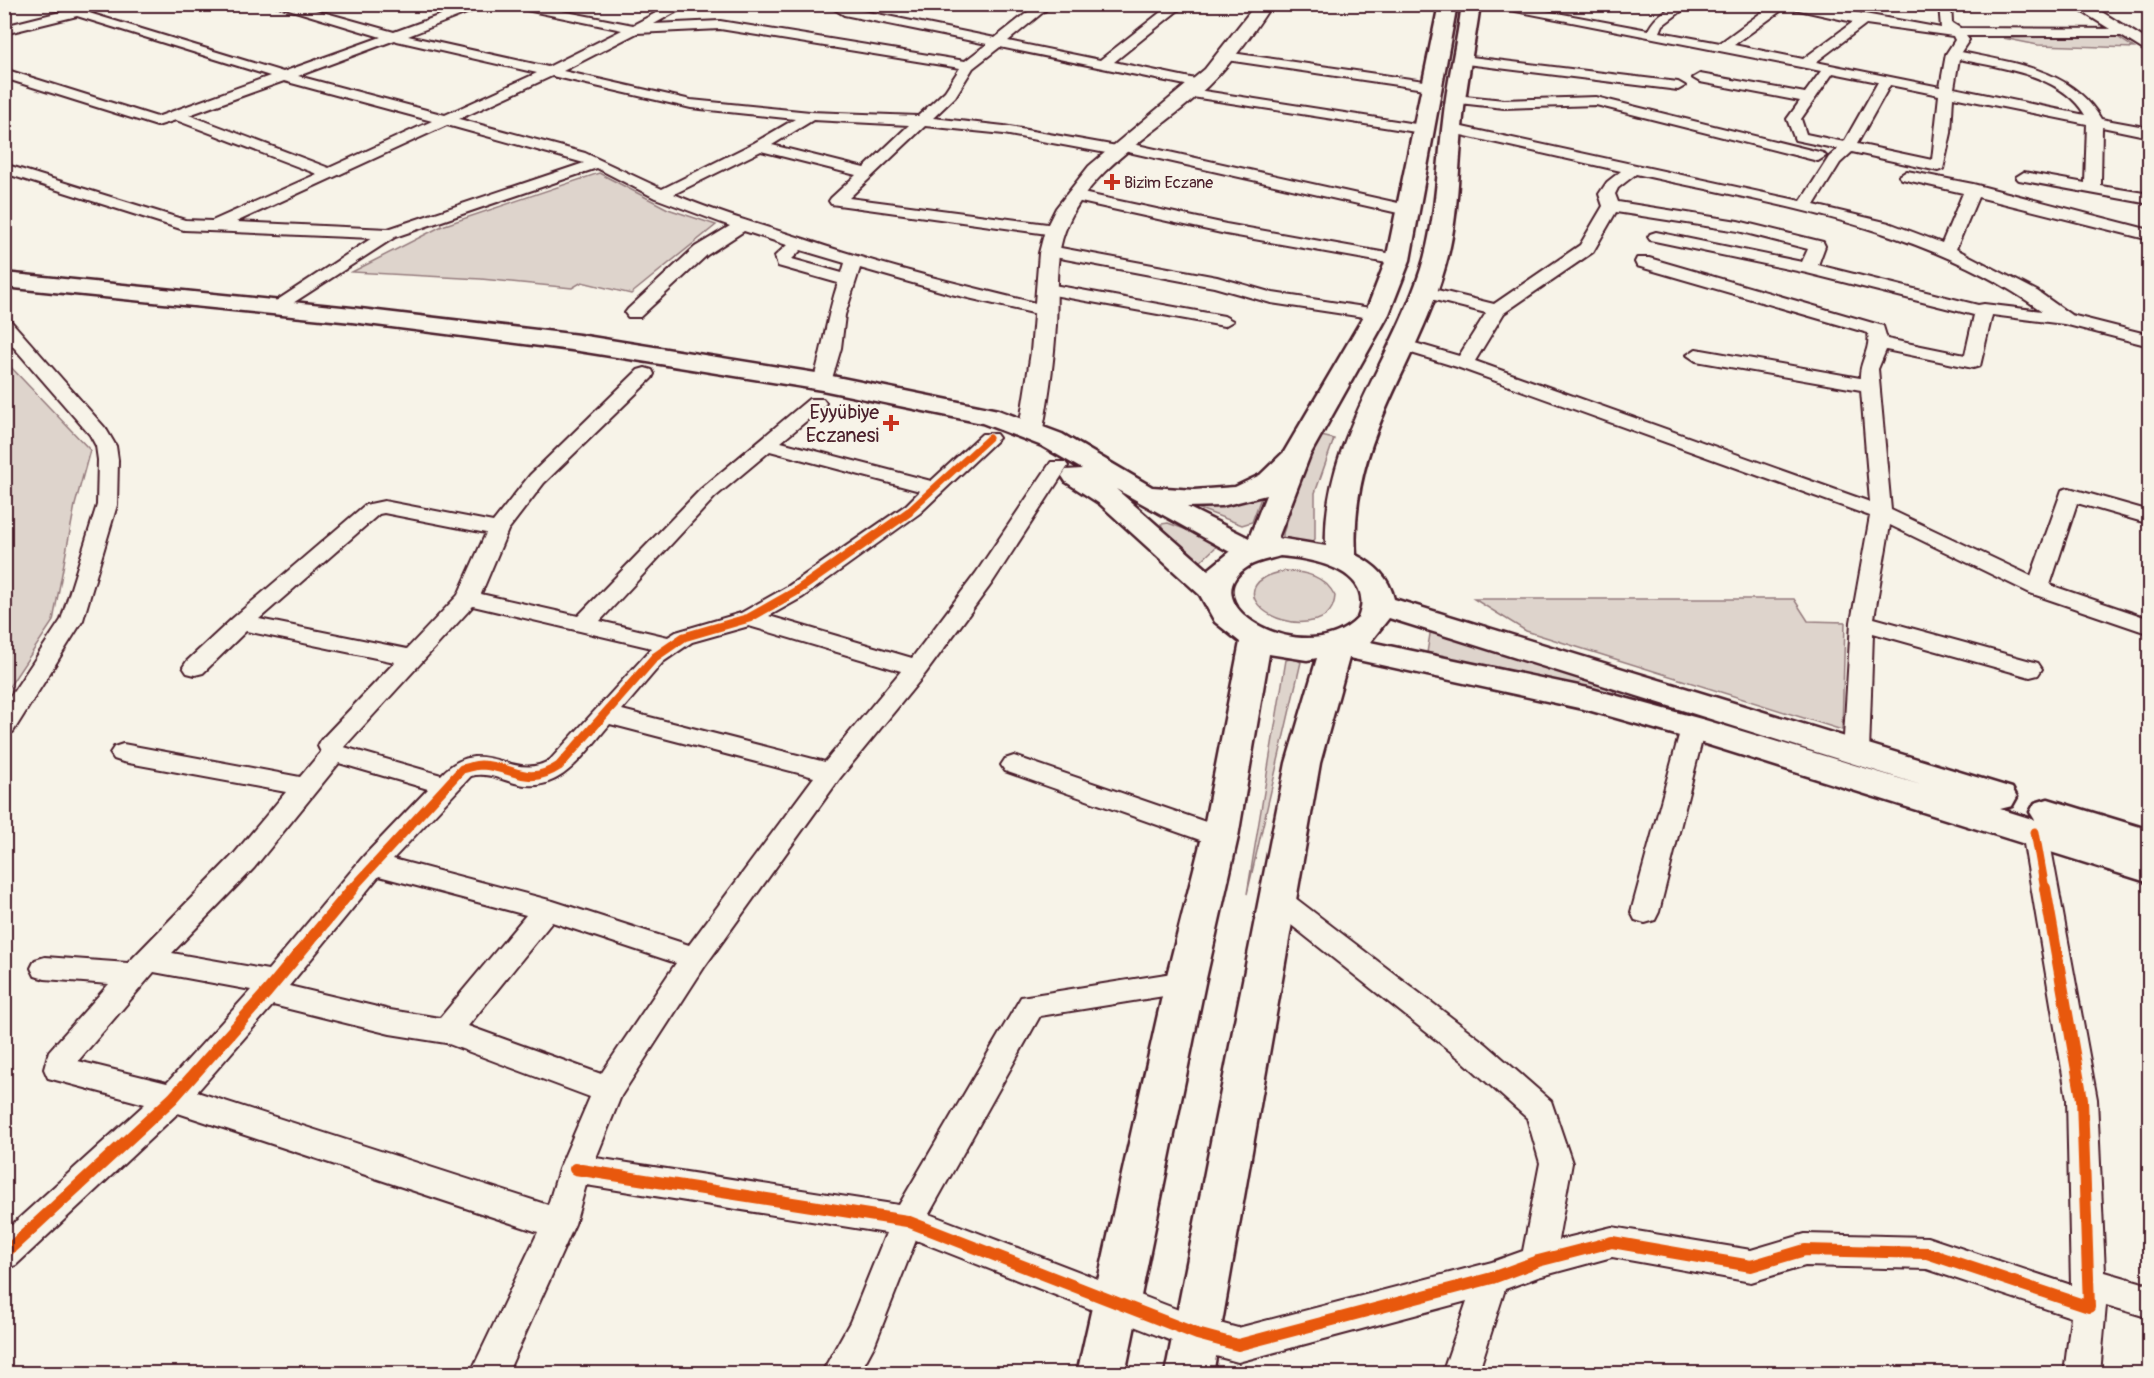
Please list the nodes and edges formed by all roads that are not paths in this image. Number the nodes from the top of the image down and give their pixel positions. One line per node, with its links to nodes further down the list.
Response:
1 (108, 4): 18 (street)
2 (278, 4): 25 (street)
3 (483, 4): 25 (street)
4 (503, 4): 20 (street)
5 (684, 4): 20 (street)
6 (832, 4): 26 (street)
7 (1047, 4): 26 (street)
8 (1180, 4): 32 (street)
9 (1264, 4): 30 (street)
10 (1448, 4): 41 (main road)
11 (1471, 4): 31 (main road)
12 (1685, 4): 24 (street)
13 (1782, 4): 27 (street)
14 (1790, 4): 19 (street)
15 (1945, 4): 22 (street)
16 (2077, 4): 23 (street)
17 (1489, 5): 24 (street)
18 (73, 8): 21 (street); 38 (street)
19 (1863, 20): 22 (street); 33 (street)
20 (636, 29): 34 (street); 36 (street)
21 (4, 30)
22 (1957, 32): 23 (street); 29 (street)
23 (2122, 32): 28 (street)
24 (1652, 34): 27 (street)
25 (397, 37): 36 (street); 38 (street)
26 (996, 42): 32 (street); 34 (street)
27 (1728, 48): 33 (street); 39 (street)
28 (2150, 49)
29 (1953, 54): 43 (street); 51 (street)
30 (1225, 56): 41 (street); 42 (street)
31 (1463, 60): 45 (main road); 46 (street)
32 (1102, 64): 42 (street)
33 (1805, 64): 35 (street)
34 (968, 65): 50 (street)
35 (1829, 69): 40 (street); 44 (street)
36 (550, 72): 48 (street); 49 (street)
37 (4, 73): 47 (street)
38 (283, 76): 47 (street); 49 (street)
39 (1700, 78): 44 (street); 46 (street)
40 (1886, 80): 43 (street); 57 (street)
41 (1431, 86): 52 (main road)
42 (1195, 88): 52 (street); 56 (street)
43 (1946, 91): 51 (street); 57 (street)
44 (1807, 98): 57 (street)
45 (1455, 99): 46 (street); 53 (main road)
46 (1673, 102): 58 (street)
47 (176, 115): 62 (street)
48 (810, 116): 50 (street); 55 (street)
49 (444, 121): 59 (street); 62 (street)
50 (922, 121): 56 (street); 63 (street)
51 (2095, 122): 54 (street); 65 (street)
52 (1422, 129): 72 (main road)
53 (1453, 129): 61 (street); 89 (main road)
54 (2150, 133)
55 (759, 146): 63 (street); 67 (street)
56 (1120, 149): 68 (street); 72 (street)
57 (1847, 149): 58 (street)
58 (1834, 160): 66 (street); 71 (street)
59 (598, 163): 67 (street); 76 (street)
60 (4, 168): 74 (street)
61 (1633, 169): 70 (street); 71 (street)
62 (329, 173): 74 (street)
63 (867, 173): 75 (street)
64 (2024, 177): 65 (street)
65 (2092, 188): 69 (street)
66 (1973, 189): 77 (street); 81 (street)
67 (661, 195): 73 (street)
68 (1073, 196): 75 (street); 82 (street)
69 (2150, 199)
70 (1611, 206): 85 (street); 92 (street)
71 (1805, 207): 81 (street)
72 (1407, 210): 82 (main road)
73 (743, 225): 79 (street); 95 (street)
74 (214, 226): 76 (street)
75 (1054, 230): 80 (street)
76 (389, 234): 91 (street)
77 (2150, 235)
78 (1656, 237): 85 (street)
79 (799, 243): 83 (street); 87 (street)
80 (1050, 251): 88 (street); 96 (street)
81 (1947, 251): 97 (street)
82 (1398, 260): 96 (main road)
83 (854, 261): 87 (street); 93 (street)
84 (1643, 262): 101 (street)
85 (1808, 268): 94 (street)
86 (4, 280): 91 (main road)
87 (848, 280): 107 (street)
88 (1048, 289): 93 (street); 98 (street)
89 (1425, 292): 92 (street); 102 (main road)
90 (4, 296): 105 (main road)
91 (279, 307): 107 (main road)
92 (1497, 310): 104 (street)
93 (1046, 311): 108 (street)
94 (1983, 312): 97 (street); 101 (street)
95 (634, 313)
96 (1377, 314): 111 (main road)
97 (2065, 319): 100 (street)
98 (1224, 321)
99 (4, 324): 137 (street)
100 (2150, 341)
101 (1880, 343): 106 (street)
102 (1401, 344): 104 (street); 119 (main road)
103 (1696, 355): 106 (street)
104 (1464, 363): 115 (street)
105 (645, 374): 107 (main road); 117 (street)
106 (1871, 386): 115 (street)
107 (819, 393): 108 (main road); 109 (main road); 110 (street)
108 (1031, 429): 114 (main road)
109 (989, 438): 112 (main road); 113 (street)
110 (765, 444): 113 (street); 127 (street)
111 (1296, 454): 114 (main road); 118 (main road)
112 (1058, 466): 121 (main road); 134 (street)
113 (937, 489): 124 (street)
114 (1147, 494): 118 (main road)
115 (1881, 513): 120 (street); 125 (street)
116 (2150, 518): 120 (street)
117 (498, 529): 122 (street); 126 (street)
118 (1256, 551): 119 (main road); 121 (main road)
119 (1341, 558): 123 (main road)
120 (2038, 588): 128 (street)
121 (1215, 592): 129 (main road)
122 (468, 598): 127 (street); 132 (street)
123 (1378, 604): 131 (main road); 141 (main road)
124 (749, 618): 130 (street); 134 (street)
125 (1862, 622): 135 (street); 141 (street)
126 (241, 623): 132 (street); 133 (street)
127 (585, 623): 130 (street)
128 (2150, 627)
129 (1256, 639): 131 (main road); 147 (main road)
130 (670, 645): 136 (street)
131 (1337, 645): 138 (main road); 151 (main road)
132 (412, 658): 140 (street)
133 (195, 668)
134 (917, 668): 143 (street)
135 (2030, 669)
136 (605, 714): 143 (street); 144 (street)
137 (4, 726)
138 (1693, 728): 146 (main road); 153 (street)
139 (123, 753): 145 (street)
140 (334, 753): 144 (street); 145 (street)
141 (1856, 753): 148 (main road)
142 (1014, 765): 147 (street)
143 (831, 772): 154 (street)
144 (447, 786): 149 (street)
145 (306, 787): 156 (street)
146 (2035, 832): 150 (main road); 168 (street)
147 (1220, 837): 157 (main road)
148 (2150, 844)
149 (373, 864): 152 (street); 158 (street)
150 (2150, 869)
151 (1276, 898): 166 (street); 171 (main road)
152 (546, 910): 154 (street); 159 (street)
153 (1645, 912)
154 (695, 958): 160 (street)
155 (45, 968): 156 (street)
156 (142, 968): 158 (street); 161 (street)
157 (1185, 983): 163 (street); 170 (main road)
158 (271, 987): 159 (street); 161 (street)
159 (447, 1031): 160 (street)
160 (608, 1090): 162 (street)
161 (173, 1098): 164 (street); 165 (street)
162 (575, 1169): 163 (street); 164 (street)
163 (907, 1221): 170 (street); 173 (street)
164 (559, 1224): 172 (street)
165 (4, 1254)
166 (1538, 1261): 167 (street); 168 (street)
167 (1492, 1278): 171 (street); 176 (street)
168 (2089, 1295): 169 (street); 177 (street)
169 (2150, 1302)
170 (1116, 1304): 171 (street); 174 (main road)
171 (1197, 1334): 175 (main road)
172 (488, 1374)
173 (839, 1374)
174 (1101, 1374)
175 (1189, 1374)
176 (1460, 1374)
177 (2082, 1374)

